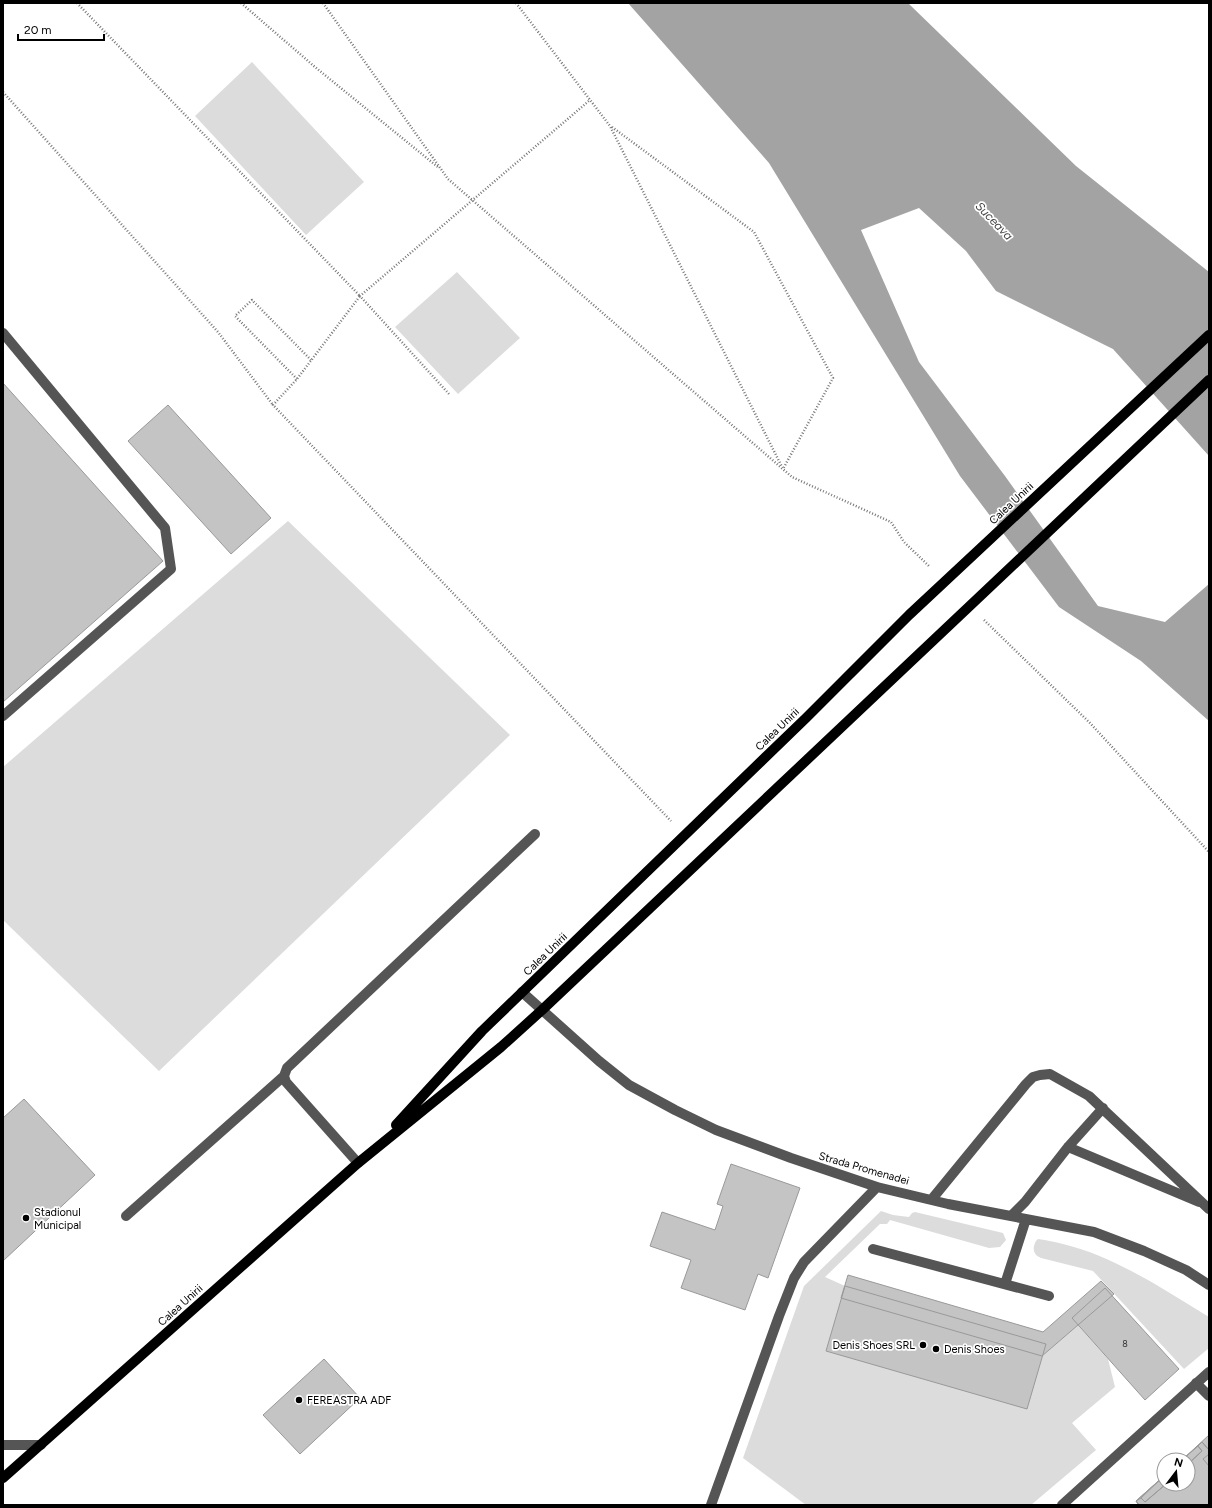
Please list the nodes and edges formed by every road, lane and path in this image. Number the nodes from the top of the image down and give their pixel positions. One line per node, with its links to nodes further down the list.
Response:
1 (77, 3): 10 (path)
2 (240, 3): 8 (path)
3 (324, 3): 8 (path)
4 (516, 3): 6 (path)
5 (3, 92): 17 (path)
6 (590, 100): 7 (path); 9 (path)
7 (610, 126): 18 (path); 18 (path)
8 (442, 171): 9 (path)
9 (472, 199): 10 (path); 18 (path)
10 (360, 296): 13 (path); 16 (path)
11 (3, 333): 21 (street)
12 (1209, 335): 23 (main road, Calea Unirii)
13 (311, 360): 14 (path); 14 (path)
14 (297, 379): 17 (path)
15 (1209, 380): 26 (main road, Calea Unirii)
16 (449, 394)
17 (273, 405): 23 (path)
18 (783, 469): 19 (path)
19 (932, 570)
20 (983, 619): 24 (path)
21 (3, 716)
22 (535, 834): 27 (street)
23 (685, 835): 25 (main road, Calea Unirii)
24 (1209, 852)
25 (522, 992): 26 (street, Strada Promenadei); 30 (main road, Calea Unirii)
26 (542, 1010): 30 (main road, Calea Unirii); 32 (street, Strada Promenadei)
27 (284, 1076): 31 (street); 35 (street)
28 (1103, 1108): 29 (street); 33 (street); 34 (street)
29 (1068, 1147): 34 (street); 36 (street)
30 (373, 1150): 31 (main road, Calea Unirii)
31 (358, 1163): 45 (main road, Calea Unirii)
32 (877, 1187): 33 (street, Strada Promenadei); 48 (street)
33 (932, 1200): 36 (street, Strada Promenadei)
34 (1207, 1207)
35 (126, 1216)
36 (1011, 1216): 37 (street, Strada Promenadei)
37 (1026, 1219): 39 (street); 40 (street, Strada Promenadei)
38 (873, 1249): 39 (street)
39 (1005, 1284): 41 (street)
40 (1209, 1285)
41 (1049, 1296)
42 (1209, 1372): 43 (street)
43 (1196, 1383): 44 (street); 49 (street)
44 (1209, 1396)
45 (41, 1444): 46 (street); 47 (main road, Calea Unirii)
46 (3, 1445)
47 (3, 1478)
48 (710, 1505)
49 (1062, 1505)

